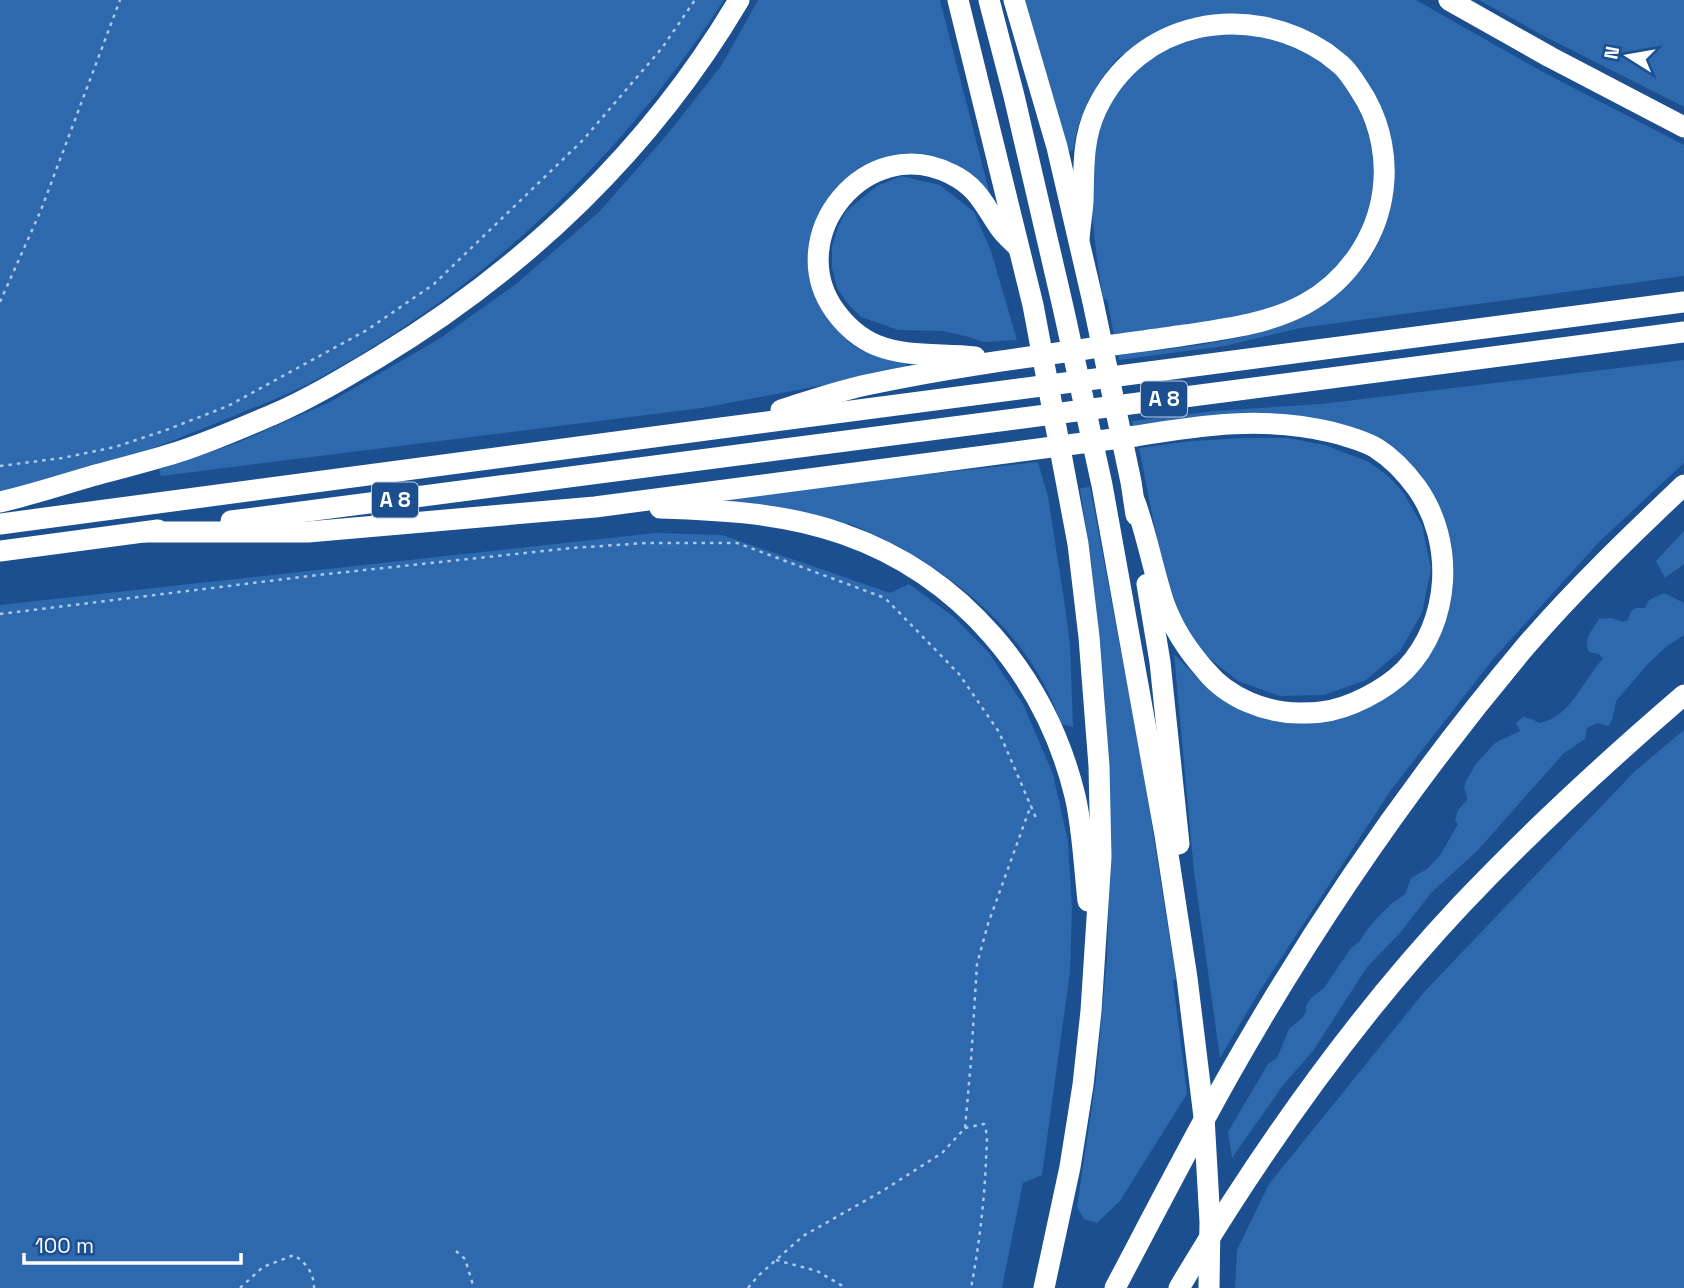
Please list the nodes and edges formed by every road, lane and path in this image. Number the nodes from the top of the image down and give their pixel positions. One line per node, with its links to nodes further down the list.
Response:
1 (120, 0): 11 (path)
2 (695, 0): 16 (path)
3 (739, 0): 19 (highway)
4 (958, 0): 10 (highway)
5 (989, 0): 29 (highway)
6 (1014, 0): 9 (highway)
7 (1449, 0): 8 (highway)
8 (1684, 127)
9 (1079, 239): 14 (highway); 18 (highway)
10 (1020, 248): 14 (highway); 28 (highway)
11 (0, 302)
12 (1684, 302): 15 (highway, A 8)
13 (1684, 331): 22 (highway, A 8)
14 (1004, 360): 15 (highway)
15 (721, 428): 21 (highway, A 8)
16 (0, 466)
17 (1684, 485): 40 (highway)
18 (1133, 492): 20 (highway); 29 (highway)
19 (0, 502)
20 (595, 507): 22 (highway); 28 (highway)
21 (0, 524)
22 (145, 532): 23 (highway, A 8)
23 (0, 551)
24 (0, 614): 26 (path)
25 (1684, 695): 41 (highway)
26 (1031, 805): 27 (path); 30 (path)
27 (1036, 818)
28 (1095, 968): 39 (highway)
29 (1185, 968): 42 (highway)
30 (965, 1128): 32 (path); 38 (path)
31 (456, 1251): 35 (path)
32 (776, 1260): 36 (path); 37 (path)
33 (240, 1288): 34 (path)
34 (314, 1288)
35 (474, 1288)
36 (748, 1288)
37 (846, 1288)
38 (971, 1288)
39 (1044, 1288)
40 (1115, 1288)
41 (1179, 1288)
42 (1209, 1288)

